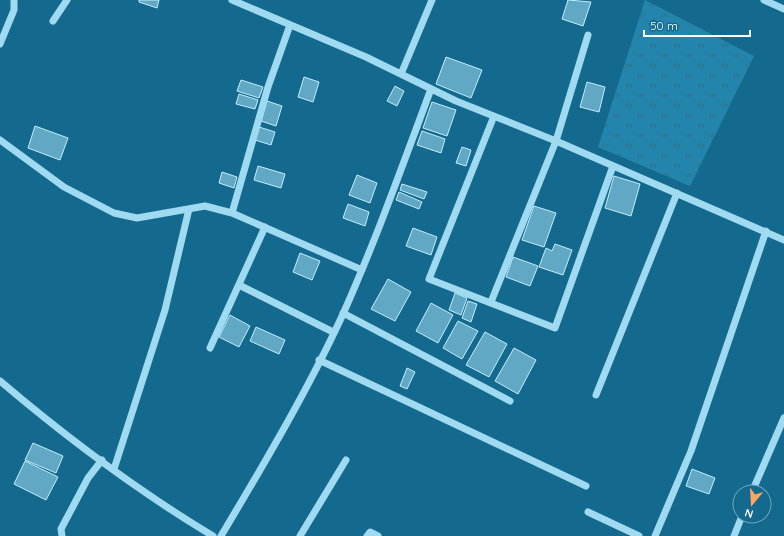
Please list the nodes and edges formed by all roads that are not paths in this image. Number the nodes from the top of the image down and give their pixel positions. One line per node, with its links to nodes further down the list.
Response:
1 (14, 0): 10 (street)
2 (67, 0): 7 (street)
3 (232, 0): 8 (street)
4 (432, 0): 11 (street)
5 (764, 0): 6 (street)
6 (784, 9)
7 (53, 20)
8 (290, 25): 11 (street); 19 (street)
9 (588, 35): 15 (street)
10 (0, 44)
11 (401, 74): 12 (street)
12 (430, 89): 13 (street); 23 (street)
13 (494, 116): 15 (street); 25 (street)
14 (0, 140): 18 (street)
15 (556, 141): 16 (street); 25 (street)
16 (613, 166): 17 (street); 25 (street)
17 (677, 193): 21 (street); 31 (street)
18 (189, 209): 19 (street); 36 (street)
19 (232, 213): 20 (street)
20 (265, 227): 23 (street); 24 (street)
21 (766, 231): 22 (street); 48 (street)
22 (784, 240)
23 (362, 270): 26 (street)
24 (239, 285): 27 (street); 28 (street)
25 (491, 302)
26 (343, 313): 27 (street); 32 (street)
27 (333, 332): 29 (street)
28 (210, 348)
29 (319, 360): 38 (street); 43 (street)
30 (0, 381): 34 (street)
31 (596, 395)
32 (510, 401)
33 (784, 418): 37 (street)
34 (102, 460): 36 (street); 41 (street)
35 (346, 460): 44 (street)
36 (114, 469): 42 (street)
37 (755, 484)
38 (586, 486)
39 (588, 512): 47 (street)
40 (739, 524): 49 (street)
41 (62, 536)
42 (213, 536)
43 (221, 536)
44 (300, 536)
45 (367, 536): 46 (street)
46 (378, 536)
47 (639, 536)
48 (655, 536)
49 (735, 536)

